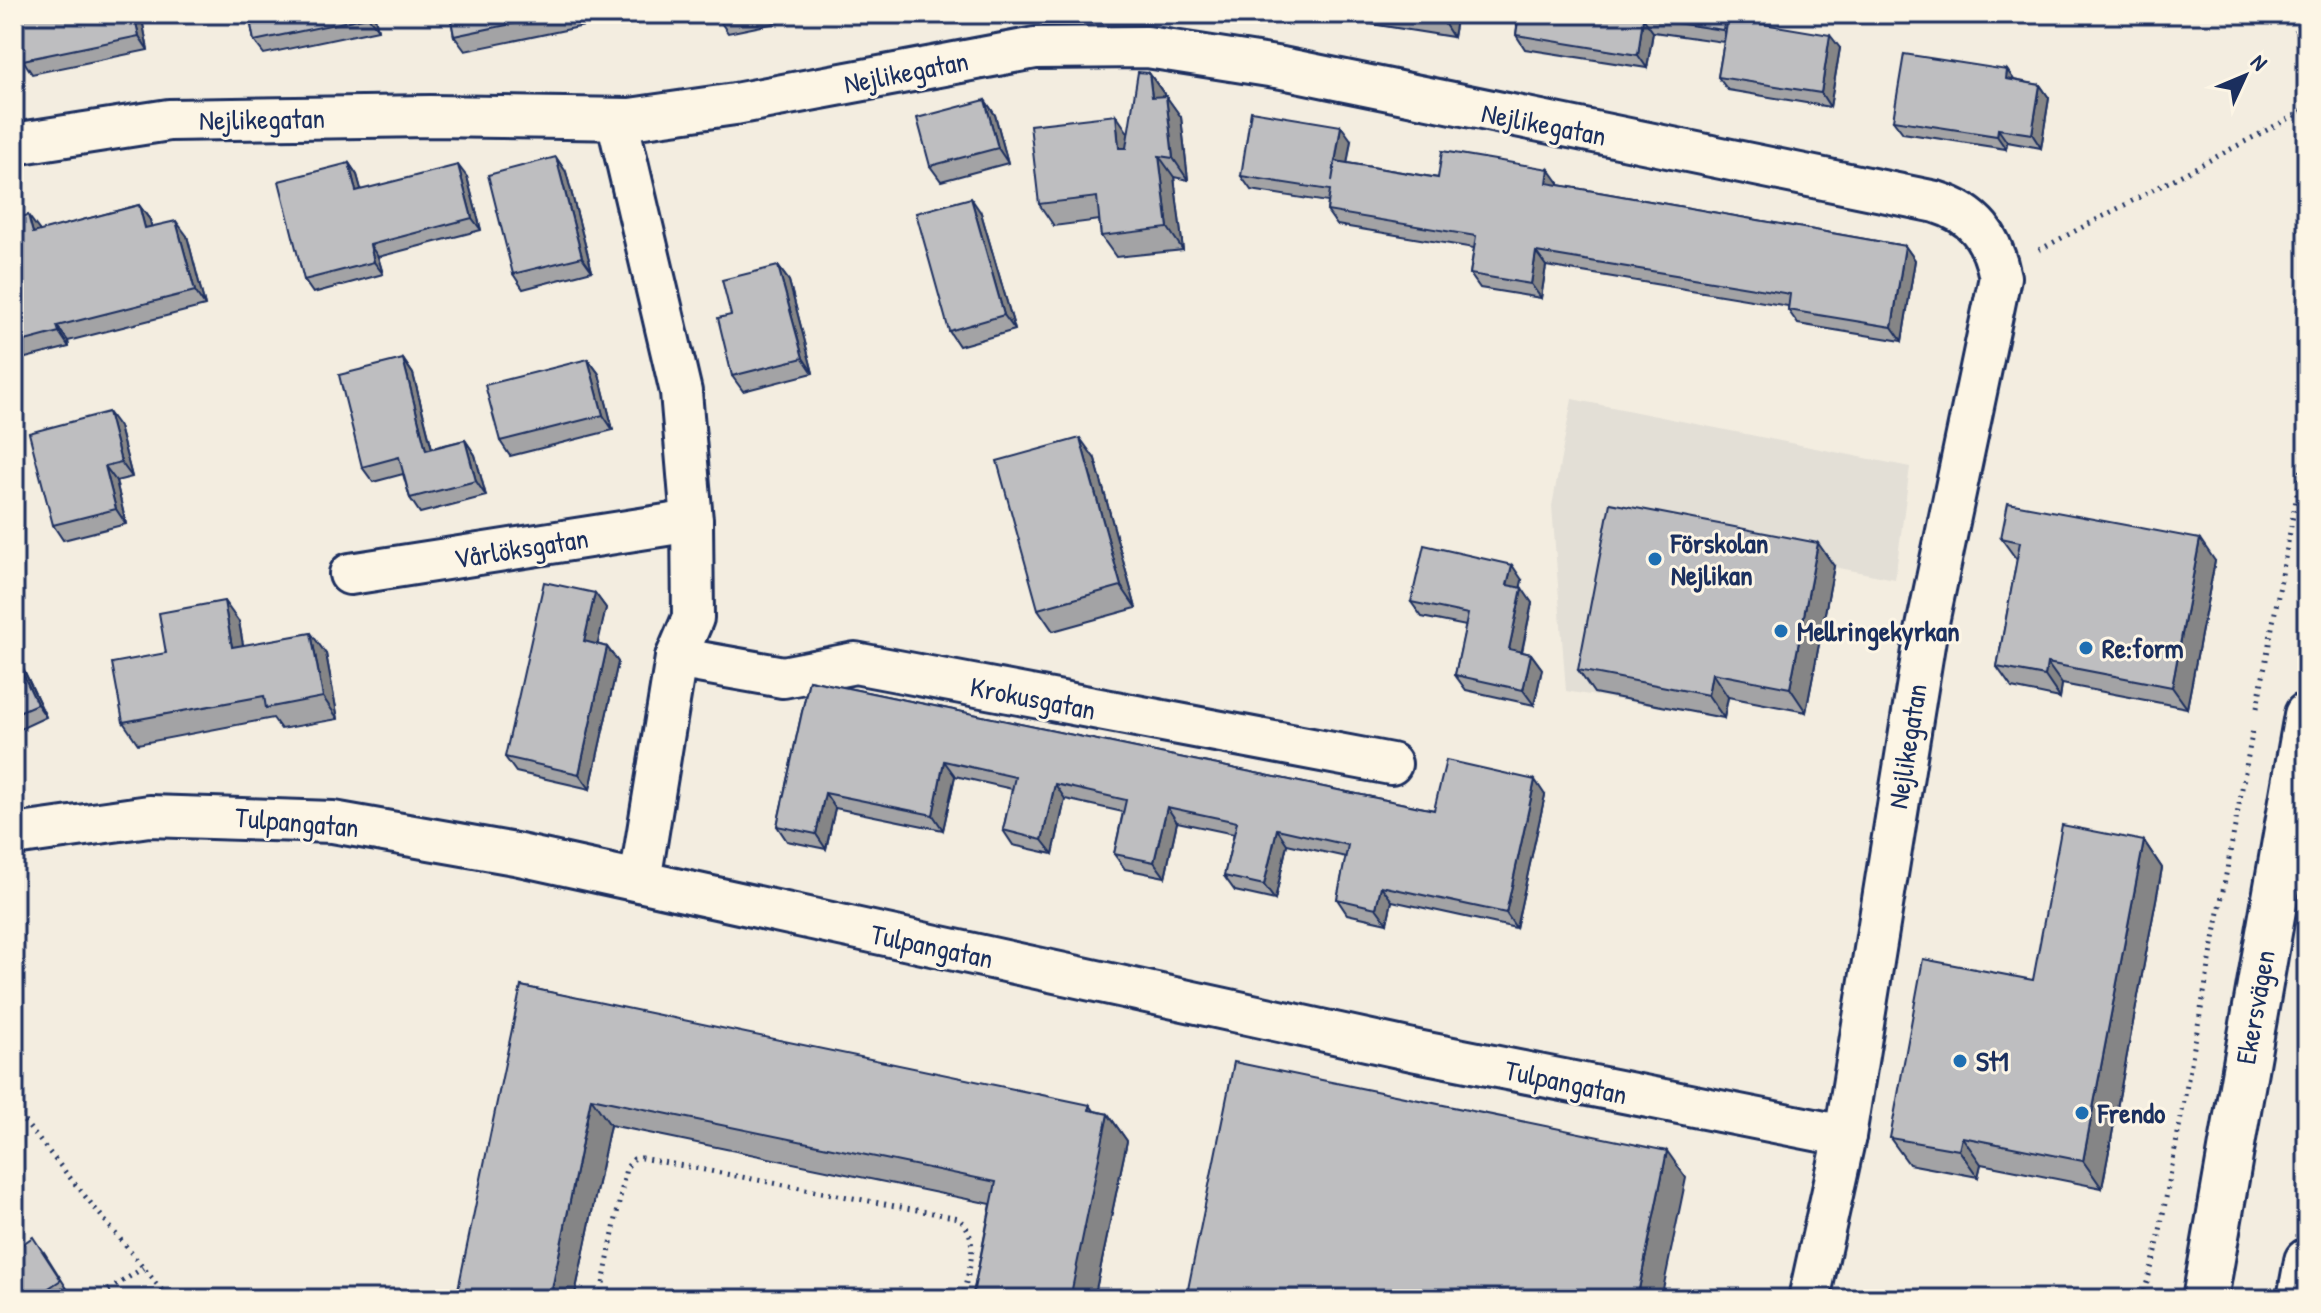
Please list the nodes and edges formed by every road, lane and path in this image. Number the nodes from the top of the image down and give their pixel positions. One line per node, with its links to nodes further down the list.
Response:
1 (2290, 14): 2 (path)
2 (2307, 58)
3 (2307, 109): 6 (path)
4 (617, 119): 5 (street, Nejlikegatan); 6 (street, Nejlikegatan); 8 (street)
5 (14, 144)
6 (1997, 261): 16 (street, Nejlikegatan)
7 (2307, 441): 24 (path)
8 (692, 521): 9 (street, Vårlöksgatan); 10 (street)
9 (350, 574)
10 (676, 658): 12 (street, Krokusgatan); 14 (street)
11 (2307, 715): 25 (main road, Ekersvägen)
12 (1391, 764)
13 (14, 835): 14 (street, Tulpangatan)
14 (640, 881): 16 (street, Tulpangatan)
15 (14, 1109): 18 (path)
16 (1845, 1136): 23 (street, Nejlikegatan)
17 (2307, 1261): 26 (main road)
18 (143, 1268): 19 (path); 20 (path)
19 (95, 1299)
20 (169, 1299)
21 (600, 1299): 22 (path)
22 (962, 1299)
23 (1809, 1299)
24 (2142, 1299)
25 (2205, 1299)
26 (2300, 1299)

